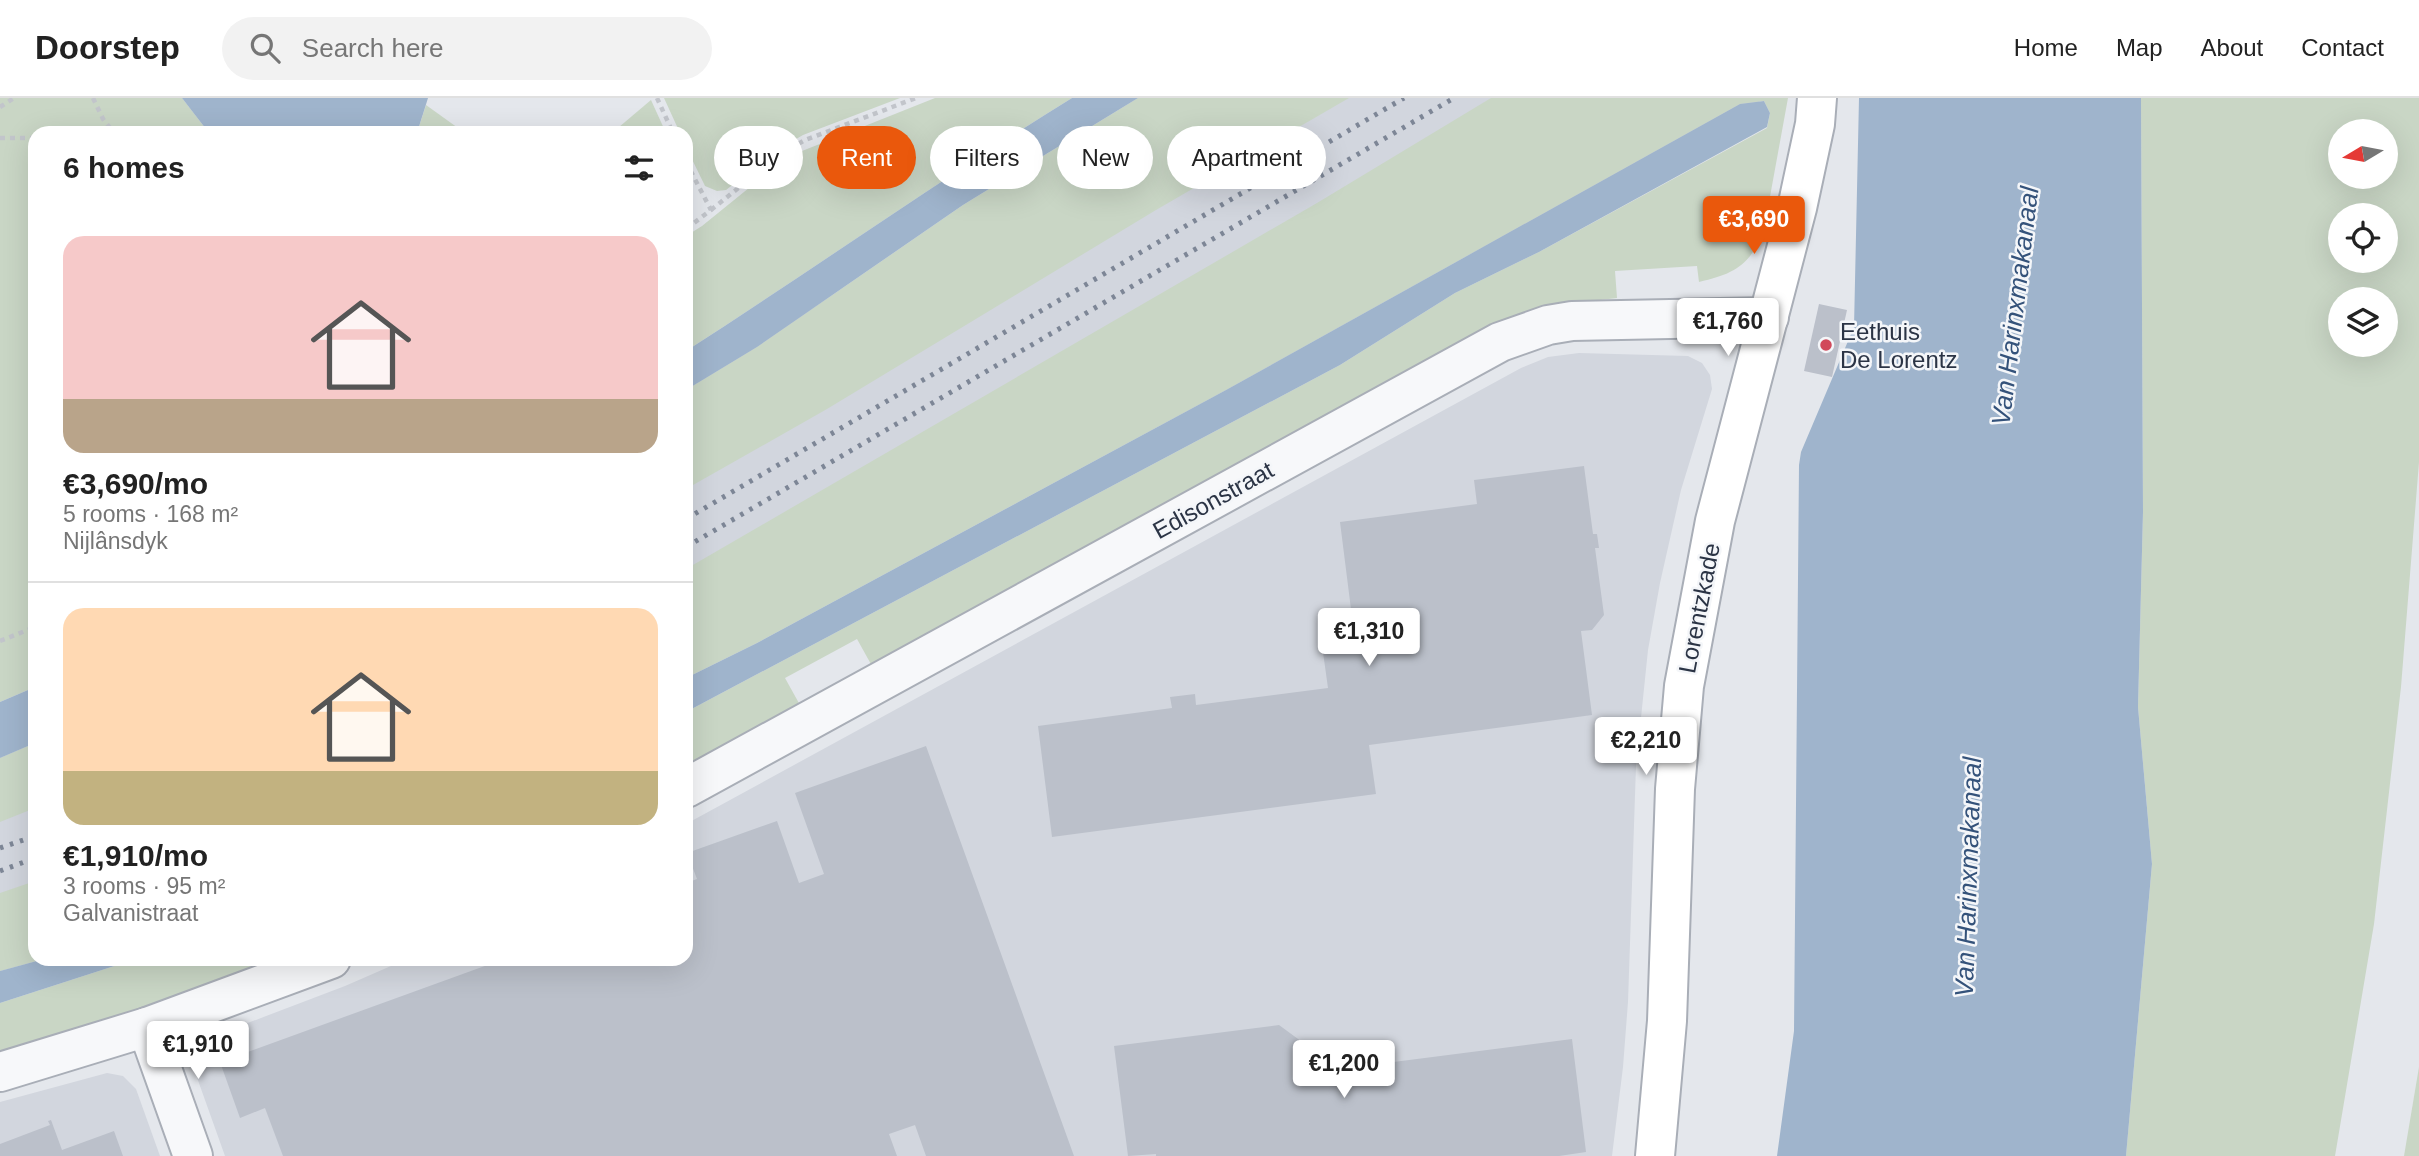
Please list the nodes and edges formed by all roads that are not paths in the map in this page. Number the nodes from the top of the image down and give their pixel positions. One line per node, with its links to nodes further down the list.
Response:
1 (1817, 98): 2 (street, Lorentzkade)
2 (1769, 317): 3 (street, Edisonstraat); 8 (street, Lorentzkade)
3 (693, 784)
4 (312, 966): 5 (street)
5 (147, 1027): 6 (street); 7 (street)
6 (0, 1072)
7 (193, 1156)
8 (1654, 1156)

